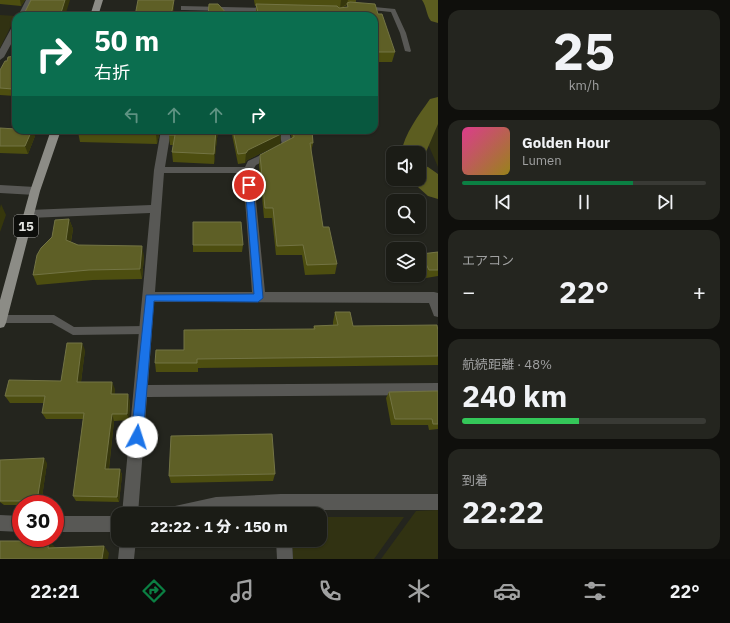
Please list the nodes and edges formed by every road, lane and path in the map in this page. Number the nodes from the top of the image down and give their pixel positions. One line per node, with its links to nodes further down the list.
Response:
1 (30, 0): 6 (street)
2 (99, 0): 7 (main road)
3 (184, 8): 8 (street)
4 (355, 8): 11 (lane)
5 (282, 10): 9 (street)
6 (24, 12)
7 (95, 12)
8 (245, 12)
9 (267, 12)
10 (12, 35): 13 (street)
11 (408, 51)
12 (11, 57): 13 (street)
13 (0, 58)
14 (55, 134): 20 (main road, 15)
15 (165, 134): 17 (street)
16 (285, 134): 18 (street)
17 (159, 170): 18 (street); 21 (street)
18 (248, 170): 25 (street)
19 (0, 189): 20 (street)
20 (35, 191): 22 (main road, 15)
21 (157, 209): 22 (street); 23 (street)
22 (29, 214): 27 (main road, 15)
23 (149, 297): 25 (street); 28 (street)
24 (436, 297): 25 (street); 26 (street)
25 (258, 298)
26 (438, 312)
27 (0, 321): 28 (lane)
28 (146, 330): 30 (street)
29 (438, 389): 30 (street)
30 (141, 391): 32 (street)
31 (438, 502): 35 (street)
32 (131, 507)
33 (207, 507): 34 (street)
34 (260, 507)
35 (308, 507)
36 (0, 523): 37 (street)
37 (12, 524)
38 (64, 524): 39 (street)
39 (111, 524)
40 (127, 547): 42 (street)
41 (284, 547): 43 (street)
42 (126, 559)
43 (285, 559)

